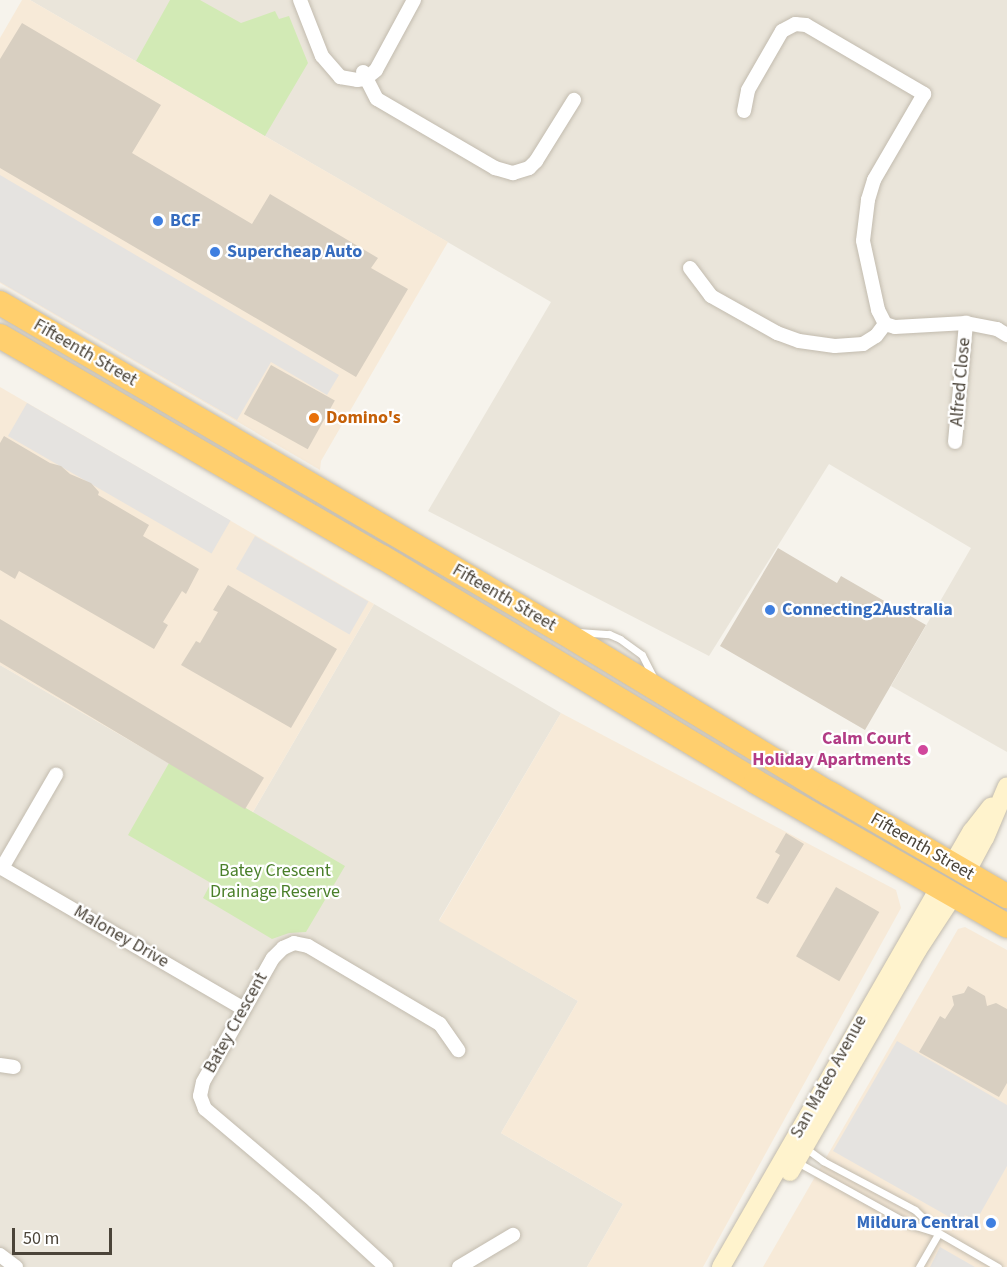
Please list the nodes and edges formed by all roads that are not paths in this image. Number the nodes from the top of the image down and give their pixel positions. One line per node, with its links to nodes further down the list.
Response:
1 (300, 0): 3 (street)
2 (414, 0): 3 (street)
3 (364, 75): 4 (street)
4 (574, 100)
5 (744, 111): 9 (street)
6 (690, 268): 9 (street)
7 (0, 303): 13 (highway, Fifteenth Street)
8 (966, 323): 9 (street); 10 (street); 12 (street, Alfred Close)
9 (885, 324)
10 (1007, 335)
11 (0, 336): 14 (highway, Fifteenth Street)
12 (955, 442)
13 (278, 466): 14 (highway); 15 (highway, Fifteenth Street)
14 (264, 489): 17 (highway, Fifteenth Street)
15 (772, 758): 17 (highway); 20 (highway, Fifteenth Street)
16 (56, 775): 19 (street)
17 (756, 782): 21 (highway, Fifteenth Street)
18 (1007, 786): 20 (street)
19 (1, 867): 24 (street, Maloney Drive)
20 (959, 869): 21 (highway); 22 (highway, Fifteenth Street)
21 (946, 892): 23 (highway, Fifteenth Street); 26 (street, San Mateo Avenue); 33 (street, San Mateo Avenue)
22 (1007, 896)
23 (1007, 926)
24 (242, 1008): 25 (street, Batey Crescent); 31 (street, Batey Crescent)
25 (458, 1050)
26 (800, 1155): 27 (lane); 27 (lane); 34 (street, San Mateo Avenue)
27 (939, 1233): 35 (lane); 36 (lane)
28 (513, 1235): 32 (street)
29 (0, 1255): 30 (street)
30 (16, 1267)
31 (386, 1267)
32 (459, 1267)
33 (721, 1267)
34 (734, 1267)
35 (919, 1267)
36 (998, 1267)

